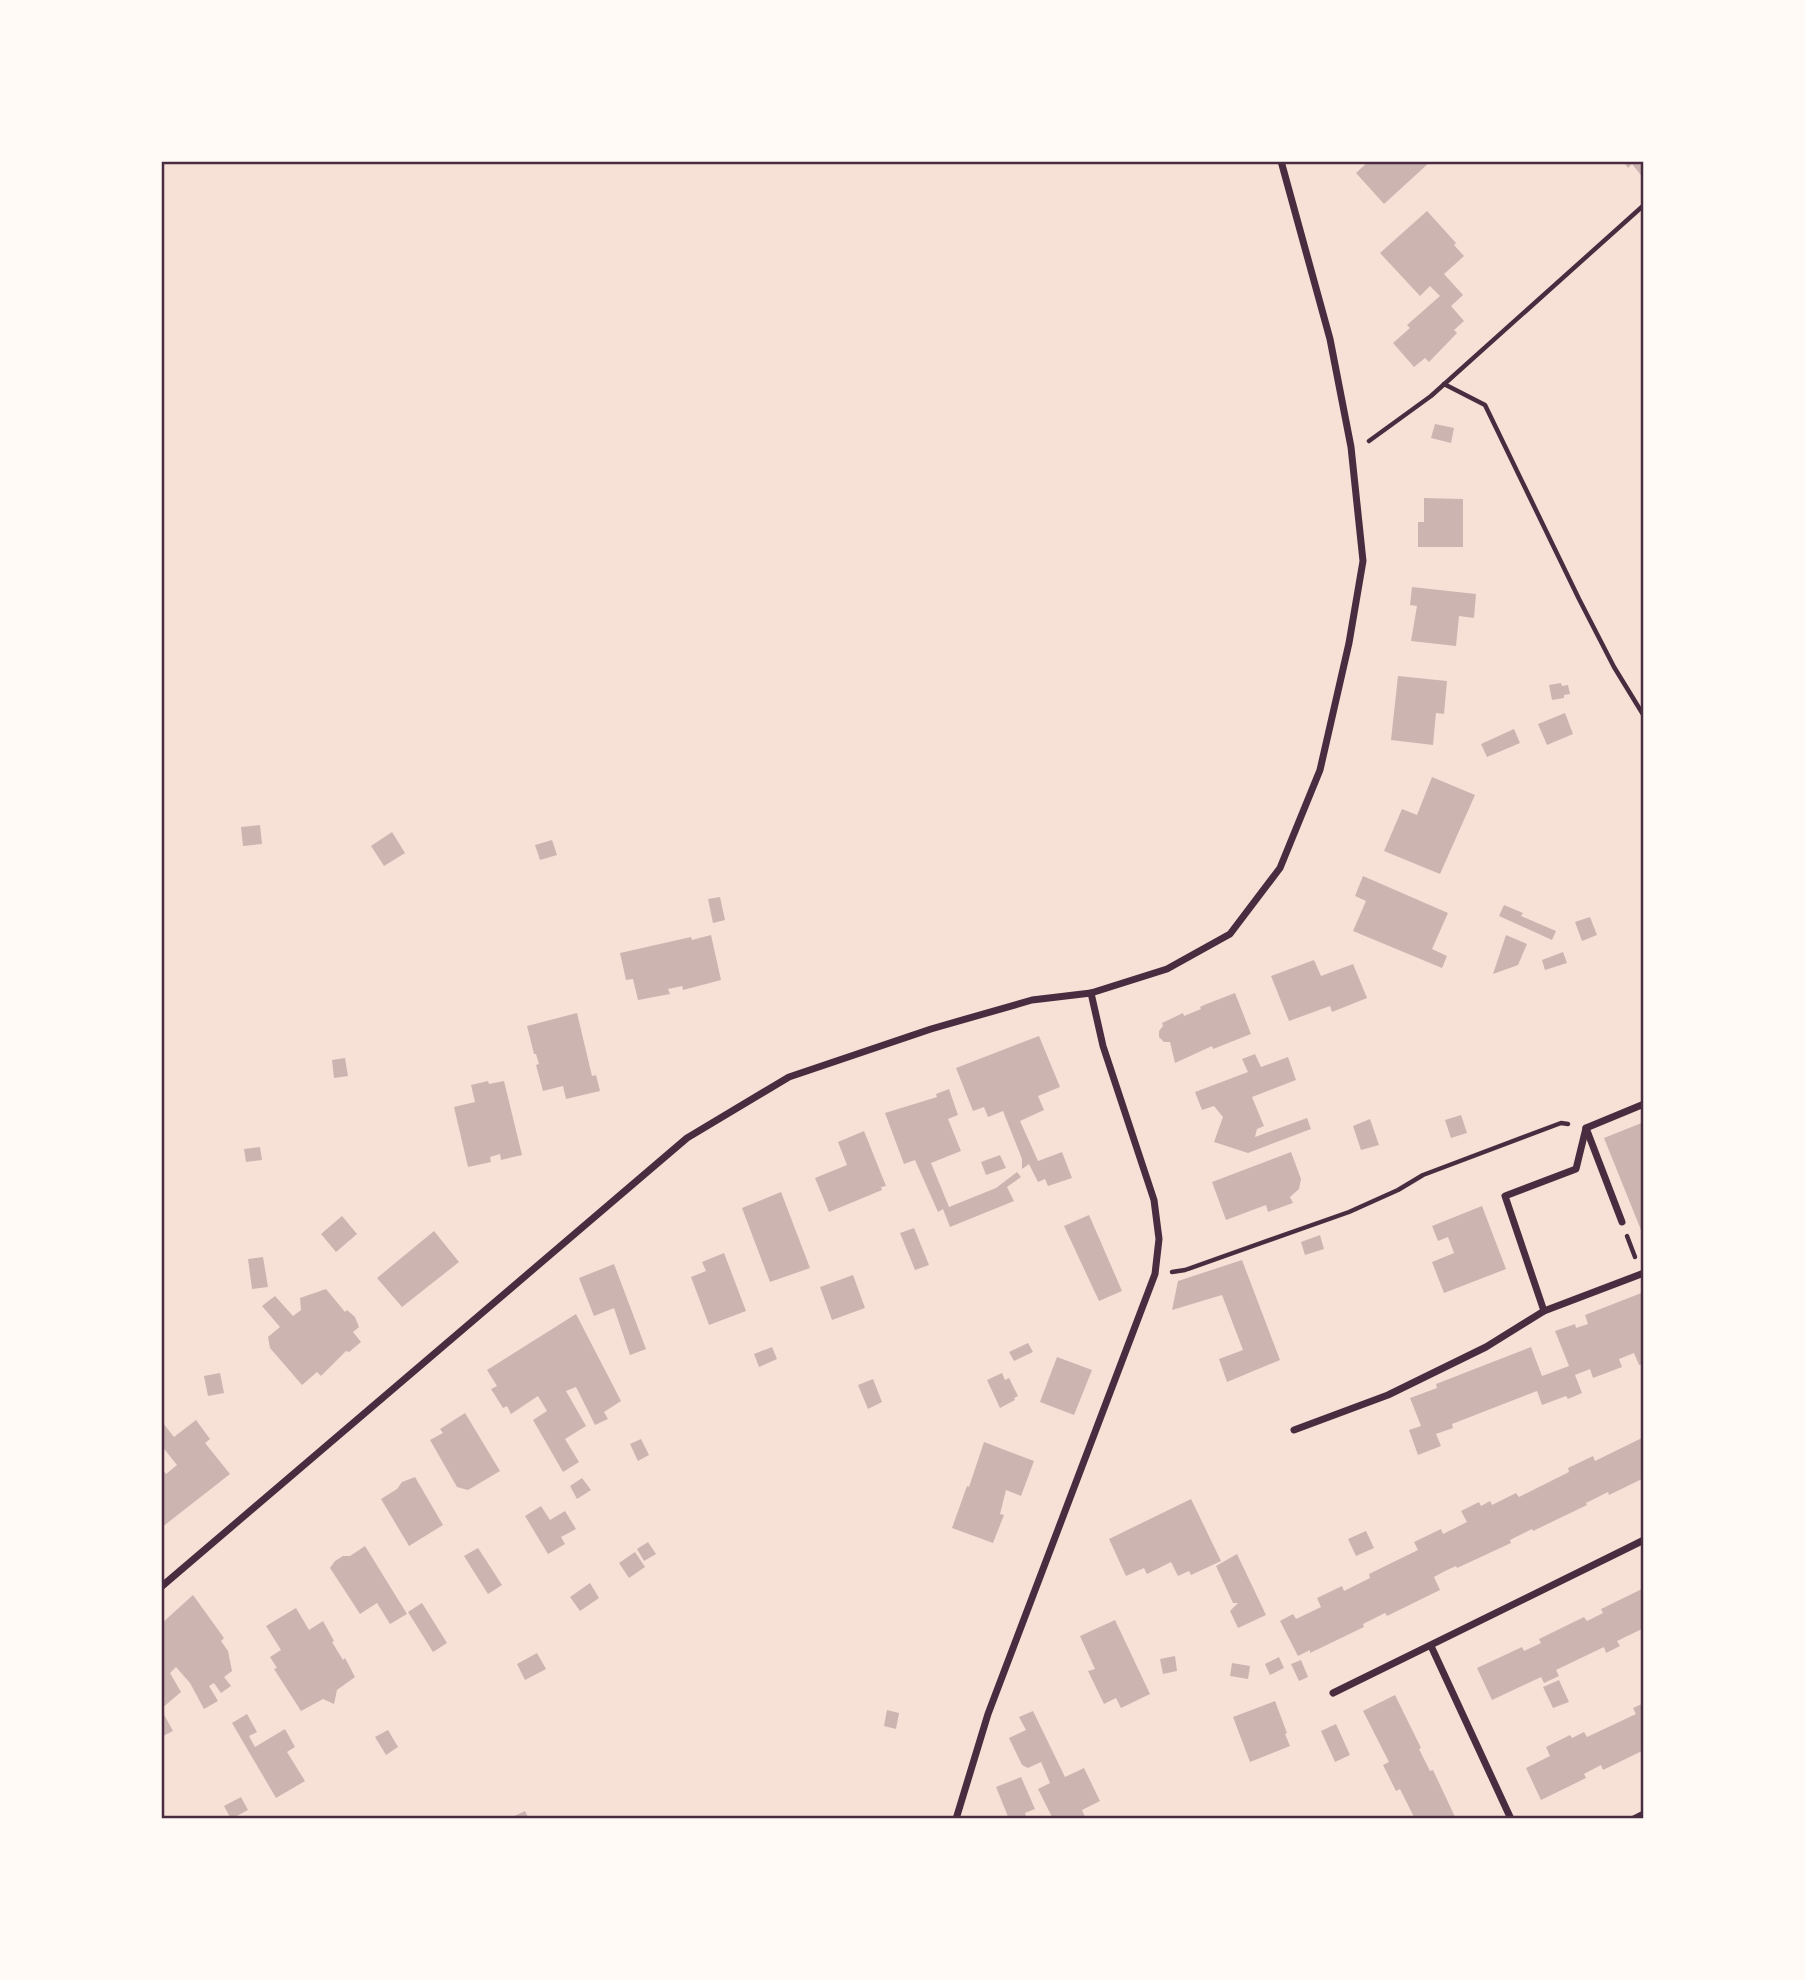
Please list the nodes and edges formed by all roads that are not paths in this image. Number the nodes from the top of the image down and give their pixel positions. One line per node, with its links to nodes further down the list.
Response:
1 (1281, 161): 2 (street)
2 (1091, 993): 10 (street); 14 (street)
3 (1644, 1104): 4 (street)
4 (1586, 1128): 5 (street); 7 (street)
5 (1622, 1222)
6 (1644, 1273): 7 (street)
7 (1544, 1311): 8 (street)
8 (1294, 1430)
9 (1644, 1540): 11 (street)
10 (161, 1587)
11 (1431, 1646): 12 (street); 15 (street)
12 (1333, 1693)
13 (1644, 1814): 16 (street)
14 (956, 1819)
15 (1511, 1819)
16 (1634, 1819)

